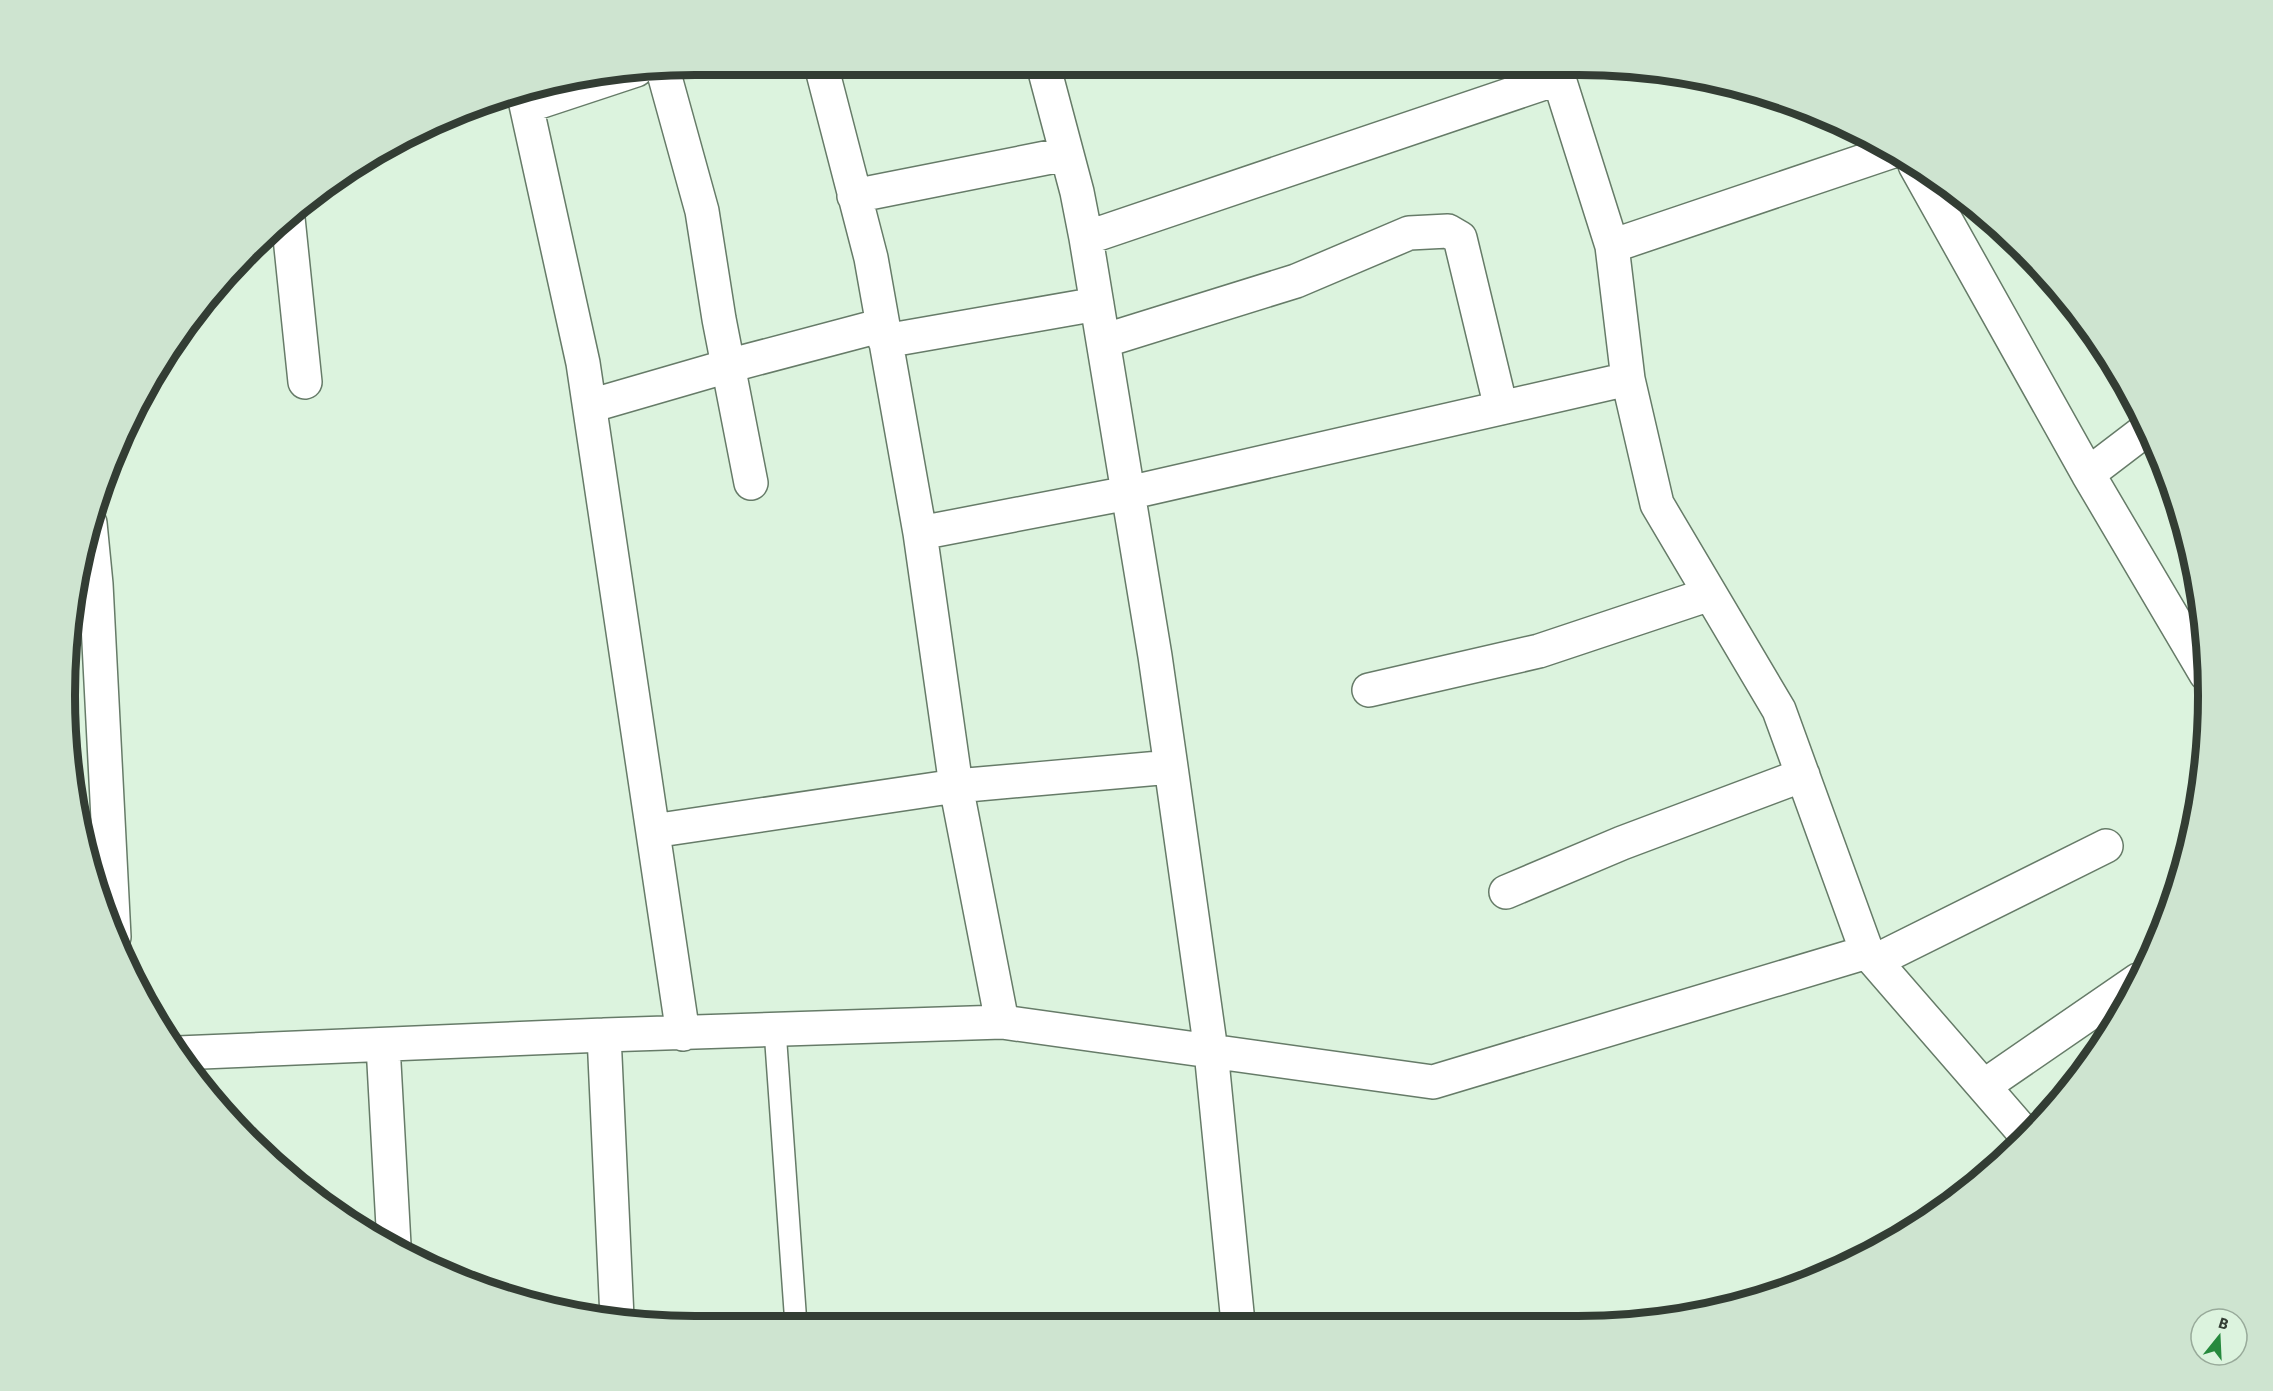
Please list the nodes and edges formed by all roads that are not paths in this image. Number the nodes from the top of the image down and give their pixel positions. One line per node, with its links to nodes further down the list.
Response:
1 (824, 75): 10 (street)
2 (1046, 75): 7 (street)
3 (1548, 75): 12 (street)
4 (1558, 75): 13 (street)
5 (665, 76): 17 (street)
6 (525, 99): 20 (street)
7 (1066, 154): 10 (street); 12 (street)
8 (1882, 155): 13 (street)
9 (1924, 182): 23 (street)
10 (854, 196): 15 (street)
11 (289, 227): 19 (street)
12 (1086, 238): 14 (street)
13 (1612, 246): 18 (street)
14 (1097, 304): 15 (street); 16 (street)
15 (884, 333): 17 (street); 26 (street)
16 (1103, 341): 21 (street); 25 (street)
17 (728, 366): 20 (street); 24 (street)
18 (1628, 379): 21 (street); 28 (street)
19 (305, 381)
20 (590, 406): 34 (street)
21 (1501, 408): 25 (street)
22 (2140, 434): 23 (street)
23 (2088, 474): 29 (street)
24 (751, 483)
25 (1128, 493): 26 (street); 31 (street)
26 (920, 533): 33 (street)
27 (93, 550): 37 (street)
28 (1710, 594): 30 (street); 32 (street)
29 (2197, 659)
30 (1369, 690)
31 (1171, 767): 33 (street); 45 (street)
32 (1803, 775): 36 (street); 38 (street)
33 (956, 786): 34 (street); 40 (street)
34 (653, 831): 42 (street)
35 (2106, 846): 38 (street)
36 (1506, 892)
37 (112, 907)
38 (1871, 956): 45 (street); 47 (street)
39 (2123, 990): 47 (street)
40 (1002, 1022): 41 (street); 45 (street)
41 (775, 1030): 42 (street); 51 (lane)
42 (683, 1034): 43 (street)
43 (604, 1035): 44 (street); 50 (street)
44 (383, 1045): 46 (street); 49 (street)
45 (1211, 1051): 52 (street)
46 (189, 1053)
47 (1984, 1086): 48 (street)
48 (2021, 1129)
49 (394, 1238)
50 (617, 1311)
51 (795, 1316)
52 (1237, 1316)

